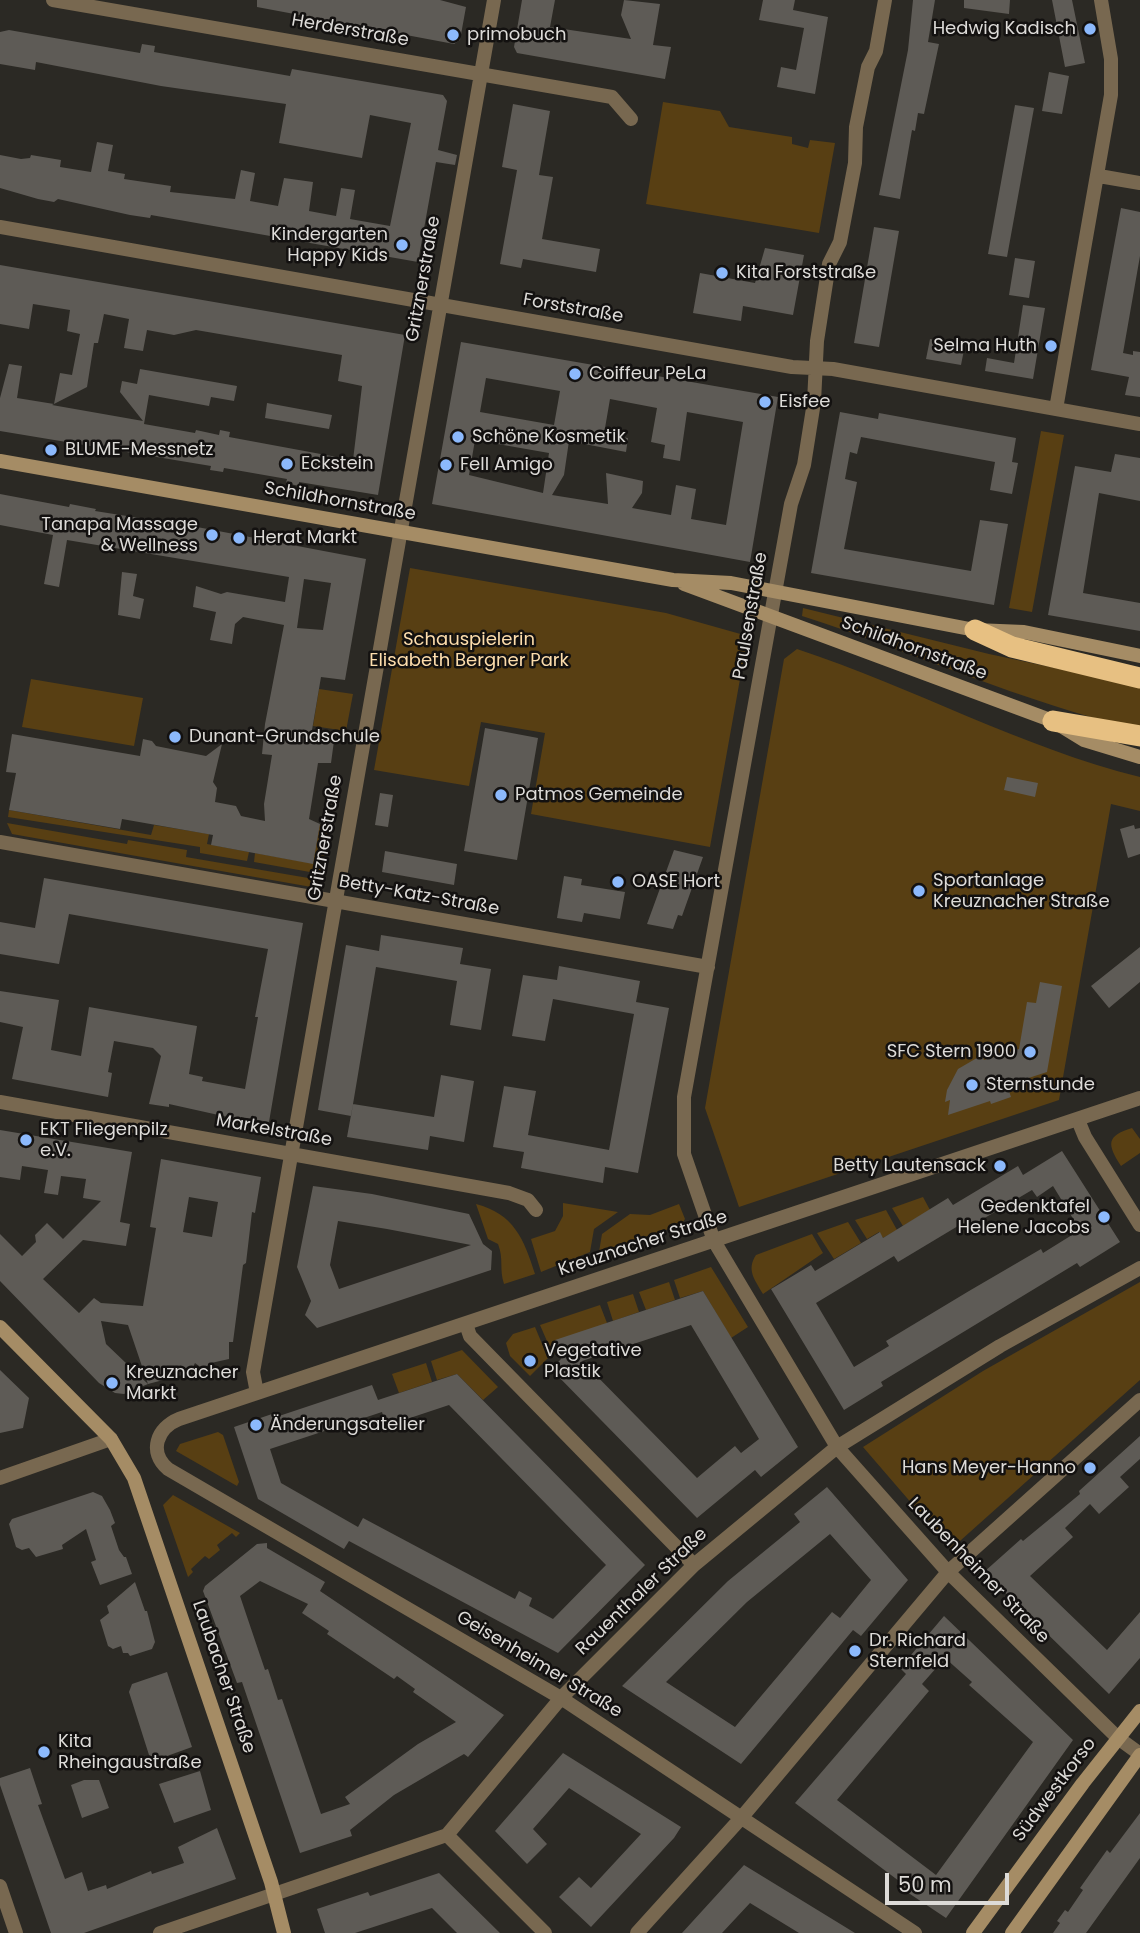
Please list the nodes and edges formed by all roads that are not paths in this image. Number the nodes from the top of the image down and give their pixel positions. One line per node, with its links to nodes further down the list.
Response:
1 (53, 0): 5 (street, Herderstraße)
2 (494, 0): 5 (street, Gritznerstraße)
3 (885, 0): 11 (street, Paulsenstraße)
4 (1101, 0): 7 (street)
5 (481, 73): 6 (street, Herderstraße); 10 (street, Gritznerstraße)
6 (631, 119)
7 (1099, 176): 8 (street); 12 (street)
8 (1140, 183)
9 (0, 227): 10 (street, Forststraße)
10 (439, 305): 11 (street, Forststraße); 15 (street, Gritznerstraße)
11 (816, 369): 12 (street, Forststraße); 17 (street, Paulsenstraße)
12 (1056, 409): 13 (street, Forststraße)
13 (1140, 424)
14 (0, 461): 15 (main road, Schildhornstraße)
15 (398, 531): 16 (main road, Schildhornstraße); 26 (street, Gritznerstraße)
16 (673, 580): 17 (main road, Schildhornstraße); 18 (main road, Schildhornstraße)
17 (774, 591): 18 (street, Paulsenstraße); 19 (main road, Schildhornstraße)
18 (769, 618): 22 (main road, Schildhornstraße); 27 (street, Paulsenstraße)
19 (975, 630): 20 (main road, Schildhornstraße); 21 (highway)
20 (1140, 656)
21 (1140, 678)
22 (1054, 721): 23 (highway); 24 (main road, Schildhornstraße)
23 (1140, 736)
24 (1140, 757)
25 (0, 842): 26 (street, Betty-Katz-Straße)
26 (334, 901): 27 (street, Betty-Katz-Straße); 31 (street, Gritznerstraße)
27 (708, 967): 34 (street, Paulsenstraße)
28 (1140, 1098): 30 (street, Kreuznacher Straße)
29 (0, 1102): 31 (street, Markelstraße)
30 (1078, 1120): 33 (street); 34 (street, Kreuznacher Straße)
31 (291, 1153): 32 (street, Markelstraße); 38 (street, Gritznerstraße)
32 (536, 1210)
33 (1140, 1225)
34 (714, 1241): 36 (street, Kreuznacher Straße); 42 (street, Laubenheimer Straße)
35 (1140, 1268): 42 (street, Rauenthaler Straße)
36 (466, 1324): 38 (street, Kreuznacher Straße); 44 (street)
37 (0, 1327): 41 (main road, Laubacher Straße)
38 (257, 1392): 40 (street, Kreuznacher Straße)
39 (1140, 1400): 45 (street)
40 (161, 1431): 46 (street, Geisenheimer Straße)
41 (111, 1440): 43 (street); 53 (main road, Laubacher Straße)
42 (837, 1447): 44 (street, Rauenthaler Straße); 45 (street, Laubenheimer Straße)
43 (0, 1478)
44 (694, 1565): 46 (street, Rauenthaler Straße)
45 (948, 1572): 48 (street, Laubenheimer Straße); 50 (street)
46 (561, 1698): 50 (street, Geisenheimer Straße); 51 (street, Rauenthaler Straße)
47 (1140, 1711): 48 (main road, Südwestkorso)
48 (1118, 1738): 49 (street, Südwestkorso); 60 (main road, Südwestkorso)
49 (1140, 1754): 61 (main road, Südwestkorso)
50 (742, 1817): 58 (street); 59 (street, Geisenheimer Straße)
51 (447, 1835): 53 (street); 57 (street)
52 (0, 1886): 54 (street)
53 (274, 1894): 55 (street); 56 (main road, Laubacher Straße)
54 (16, 1933)
55 (160, 1933)
56 (284, 1933)
57 (545, 1933)
58 (637, 1933)
59 (915, 1933)
60 (973, 1933)
61 (1012, 1933)

